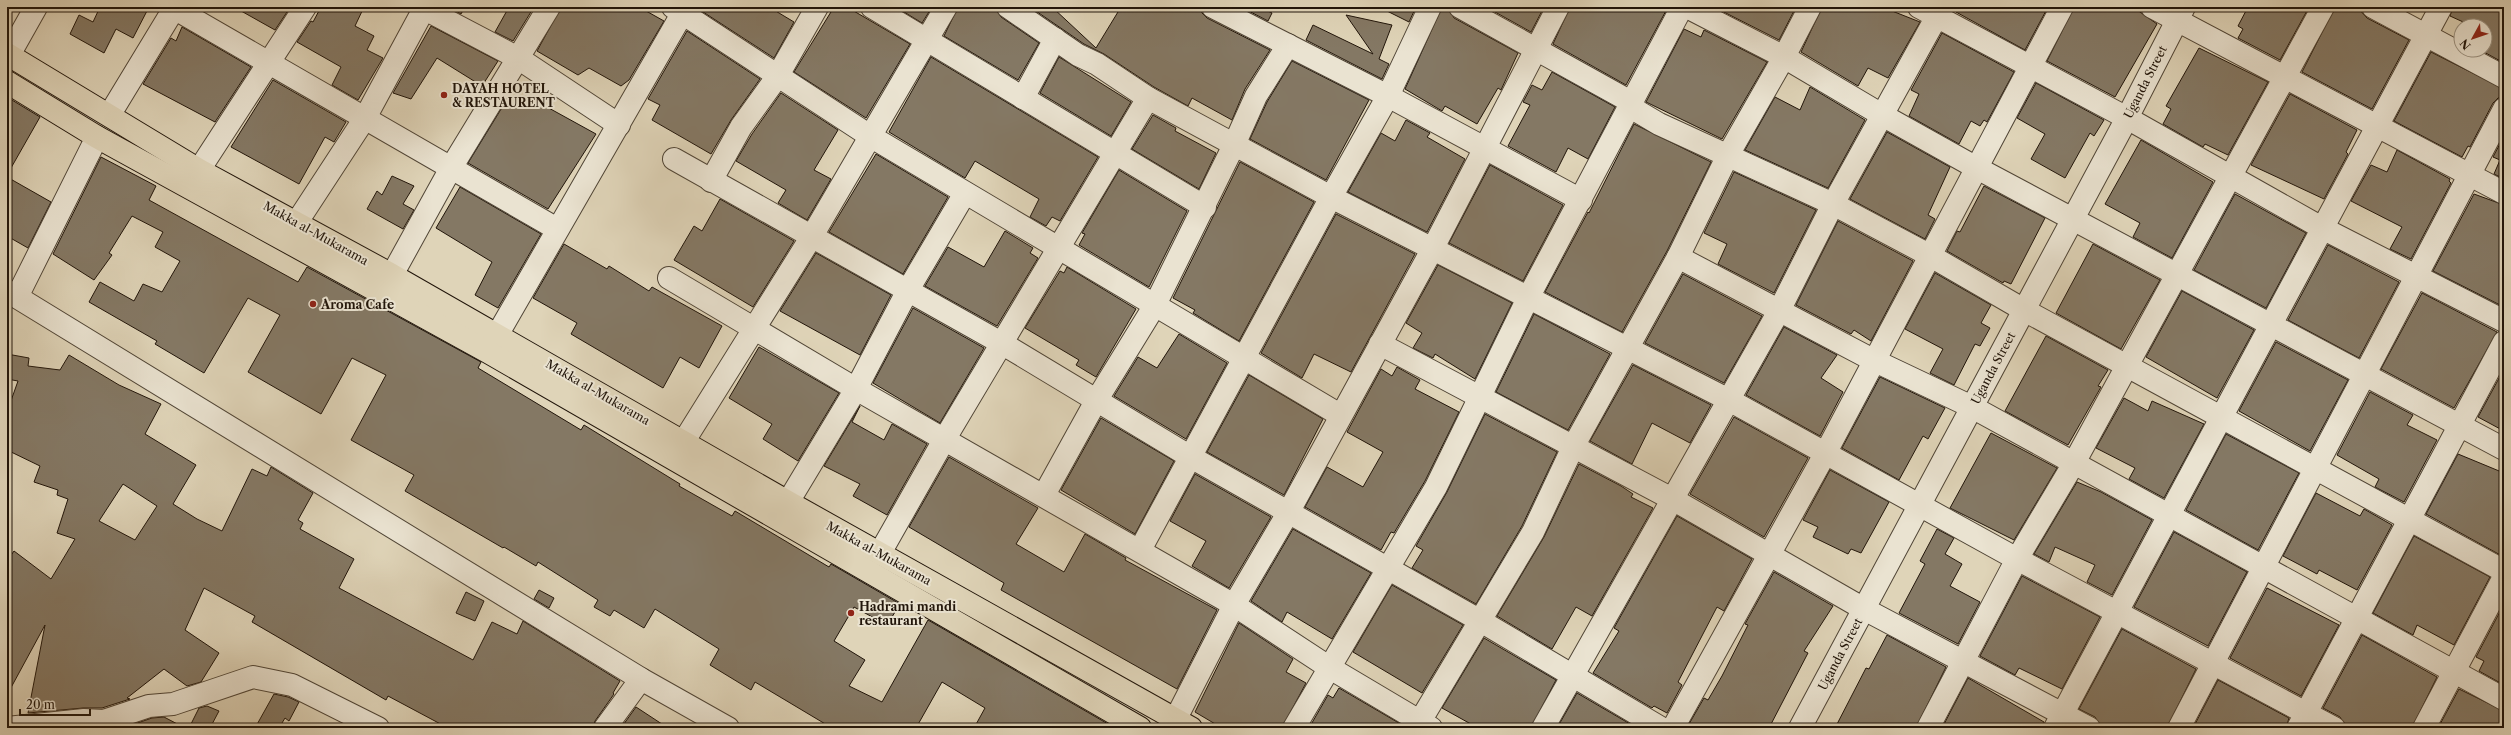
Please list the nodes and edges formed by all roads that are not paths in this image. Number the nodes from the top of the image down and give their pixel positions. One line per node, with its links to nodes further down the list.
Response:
1 (36, 7): 30 (street)
2 (174, 7): 33 (street); 44 (street)
3 (304, 7): 33 (street)
4 (548, 7): 32 (street)
5 (817, 7): 36 (street)
6 (872, 7): 27 (street)
7 (946, 7): 27 (street)
8 (1008, 7): 26 (street)
9 (1213, 7): 28 (street)
10 (1430, 7): 39 (street)
11 (1460, 7): 29 (street)
12 (1558, 7): 29 (street)
13 (1682, 7): 42 (street)
14 (1686, 7): 31 (street)
15 (1810, 7): 31 (street)
16 (2062, 7): 34 (street)
17 (2152, 7): 24 (street)
18 (2323, 7): 35 (street)
19 (2373, 7): 25 (street)
20 (2441, 7): 25 (street)
21 (424, 8): 32 (street); 46 (street)
22 (680, 9): 36 (street); 48 (street)
23 (1933, 10): 34 (street); 45 (street)
24 (2180, 14): 35 (street); 47 (street, Uganda Street)
25 (2426, 35): 37 (street); 49 (street)
26 (1055, 38): 40 (street); 41 (street)
27 (927, 42): 40 (street); 50 (street)
28 (1288, 45): 39 (street); 52 (street)
29 (1536, 48): 42 (street); 53 (street)
30 (8, 54): 44 (highway, Makka al-Mukarama)
31 (1784, 57): 45 (street); 55 (street)
32 (518, 58): 48 (street); 58 (street)
33 (269, 63): 46 (street); 59 (street)
34 (2030, 66): 47 (street); 57 (street)
35 (2285, 77): 49 (street); 61 (street)
36 (777, 78): 50 (street); 62 (street)
37 (2504, 78)
38 (7, 82): 51 (highway, Makka al-Mukarama)
39 (1388, 96): 53 (street); 65 (street)
40 (1023, 98): 54 (street)
41 (1148, 98): 52 (street); 54 (street)
42 (1631, 102): 55 (street); 66 (street)
43 (2504, 109): 60 (street)
44 (110, 114): 59 (highway, Makka al-Mukarama)
45 (1882, 115): 57 (street); 67 (street)
46 (365, 118): 58 (street); 70 (street)
47 (2127, 118): 61 (street); 69 (street, Uganda Street)
48 (619, 125): 72 (street)
49 (2376, 125): 60 (street); 71 (street)
50 (870, 136): 63 (street); 73 (street)
51 (98, 137): 83 (street); 92 (highway, Makka al-Mukarama)
52 (1234, 145): 65 (street); 68 (street)
53 (1486, 149): 66 (street); 75 (street)
54 (1114, 153): 68 (street); 74 (street)
55 (1728, 155): 67 (street); 77 (street)
56 (674, 159): 62 (street)
57 (1975, 167): 69 (street); 76 (street)
58 (451, 168): 72 (street); 79 (street)
59 (200, 170): 70 (highway, Makka al-Mukarama)
60 (2469, 175): 64 (street); 80 (street)
61 (2230, 177): 71 (street); 78 (street)
62 (711, 181): 73 (street)
63 (965, 193): 74 (street); 82 (street)
64 (2504, 194)
65 (1331, 197): 75 (street); 96 (street)
66 (1581, 200): 84 (street)
67 (1833, 204): 76 (street); 87 (street)
68 (1204, 207): 85 (street)
69 (2072, 218): 78 (street); 86 (street, Uganda Street)
70 (297, 222): 79 (highway, Makka al-Mukarama)
71 (2322, 228): 80 (street); 89 (street)
72 (557, 229): 92 (street)
73 (812, 236): 82 (street); 90 (street)
74 (1059, 248): 85 (street); 93 (street)
75 (1433, 248): 84 (street); 94 (street)
76 (1929, 255): 86 (street); 97 (street)
77 (1678, 257): 87 (street); 95 (street)
78 (2177, 274): 89 (street); 98 (street)
79 (392, 275): 92 (highway, Makka al-Mukarama)
80 (2418, 275): 88 (street); 99 (street)
81 (669, 278): 90 (street)
82 (908, 290): 93 (street); 100 (street)
83 (12, 294): 141 (street)
84 (1528, 298): 95 (street); 101 (street)
85 (1155, 305): 96 (street); 103 (street)
86 (2024, 310): 98 (street); 104 (street, Uganda Street)
87 (1779, 311): 97 (street); 102 (street)
88 (2504, 321)
89 (2271, 324): 99 (street); 106 (street)
90 (754, 328): 100 (street); 109 (street)
91 (2504, 342): 107 (street)
92 (492, 343): 109 (highway, Makka al-Mukarama); 152 (highway, Makka al-Mukarama)
93 (1003, 344): 103 (street); 108 (street)
94 (1380, 344): 101 (street); 105 (street)
95 (1627, 347): 102 (street); 110 (street)
96 (1245, 357): 105 (street); 113 (street)
97 (1873, 360): 104 (street); 112 (street)
98 (2127, 366): 106 (street); 114 (street)
99 (2365, 374): 107 (street); 115 (street)
100 (856, 389): 108 (street); 118 (street)
101 (1480, 396): 110 (street); 128 (street)
102 (1729, 400): 112 (street); 117 (street)
103 (1096, 401): 113 (street); 116 (street)
104 (1972, 407): 114 (street); 119 (street, Uganda Street)
105 (1340, 415): 120 (street)
106 (2221, 417): 115 (street); 121 (street)
107 (2460, 426): 111 (street); 122 (street)
108 (944, 440): 116 (street); 124 (street)
109 (684, 441): 118 (highway, Makka al-Mukarama)
110 (1573, 447): 117 (street); 135 (street)
111 (2504, 449)
112 (1825, 454): 119 (street); 125 (street)
113 (1189, 456): 120 (street); 123 (street)
114 (2074, 463): 121 (street); 126 (street)
115 (2316, 469): 122 (street); 127 (street)
116 (1044, 495): 123 (street)
117 (1674, 500): 125 (street); 140 (street)
118 (788, 502): 124 (highway, Makka al-Mukarama)
119 (1919, 505): 126 (street); 132 (street, Uganda Street)
120 (1288, 513): 128 (street); 131 (street)
121 (2169, 515): 127 (street); 133 (street)
122 (2410, 520): 129 (street); 134 (street)
123 (1140, 550): 131 (street)
124 (880, 554): 146 (highway, Makka al-Mukarama)
125 (1769, 554): 132 (street); 156 (street)
126 (2017, 559): 133 (street); 136 (street)
127 (2264, 567): 134 (street); 137 (street)
128 (1388, 569): 135 (street); 138 (street)
129 (2504, 571)
130 (2504, 577): 139 (street)
131 (1234, 605): 138 (street); 146 (street)
132 (1864, 609): 136 (street); 157 (street, Uganda Street)
133 (2117, 611): 137 (street); 145 (street)
134 (2357, 618): 139 (street); 143 (street)
135 (1479, 620): 140 (street); 147 (street)
136 (1963, 660): 145 (street); 158 (street)
137 (2213, 663): 143 (street); 160 (street)
138 (1330, 668): 147 (street); 153 (street)
139 (2454, 671): 142 (street); 162 (street)
140 (1573, 675): 154 (street); 155 (street)
141 (641, 679): 150 (street); 151 (street)
142 (2504, 699)
143 (2302, 720): 161 (street)
144 (127, 721): 148 (street); 149 (street)
145 (2058, 721): 159 (street)
146 (1179, 725)
147 (1422, 726)
148 (7, 728)
149 (378, 728)
150 (605, 728)
151 (728, 728)
152 (1140, 728)
153 (1294, 728)
154 (1542, 728)
155 (1661, 728)
156 (1673, 728)
157 (1800, 728)
158 (1928, 728)
159 (2089, 728)
160 (2180, 728)
161 (2334, 728)
162 (2424, 728)

